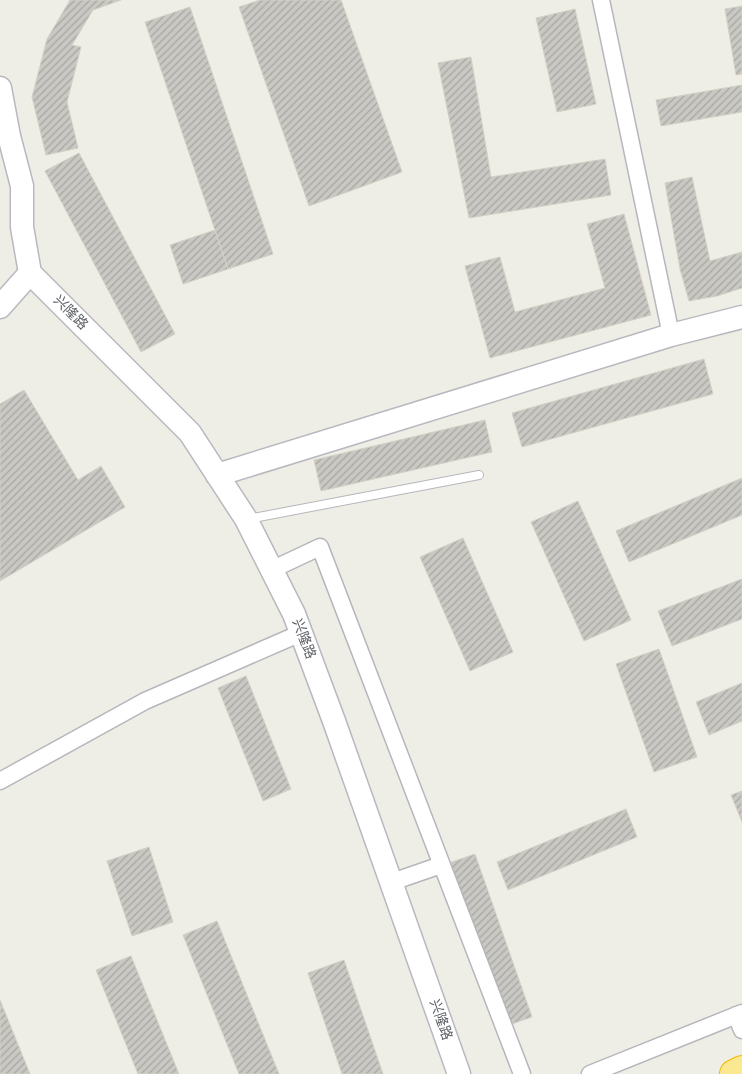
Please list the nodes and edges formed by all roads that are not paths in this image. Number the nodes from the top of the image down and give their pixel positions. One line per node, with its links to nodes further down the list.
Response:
1 (602, 0): 6 (street)
2 (0, 88): 3 (main road)
3 (30, 273): 4 (main road); 7 (main road, 兴隆路)
4 (0, 307)
5 (742, 317): 6 (main road)
6 (671, 335): 7 (main road)
7 (217, 475): 9 (main road, 兴隆路)
8 (479, 475): 9 (lane)
9 (246, 519): 10 (main road, 兴隆路)
10 (271, 570): 11 (main road, 兴隆路); 13 (street)
11 (301, 633): 12 (street); 14 (main road, 兴隆路)
12 (0, 781)
13 (441, 865): 14 (street); 18 (street)
14 (392, 882): 17 (main road, 兴隆路)
15 (740, 1019): 19 (street)
16 (742, 1070): 20 (highway)
17 (459, 1074)
18 (522, 1074)
19 (590, 1074)
20 (734, 1074)

